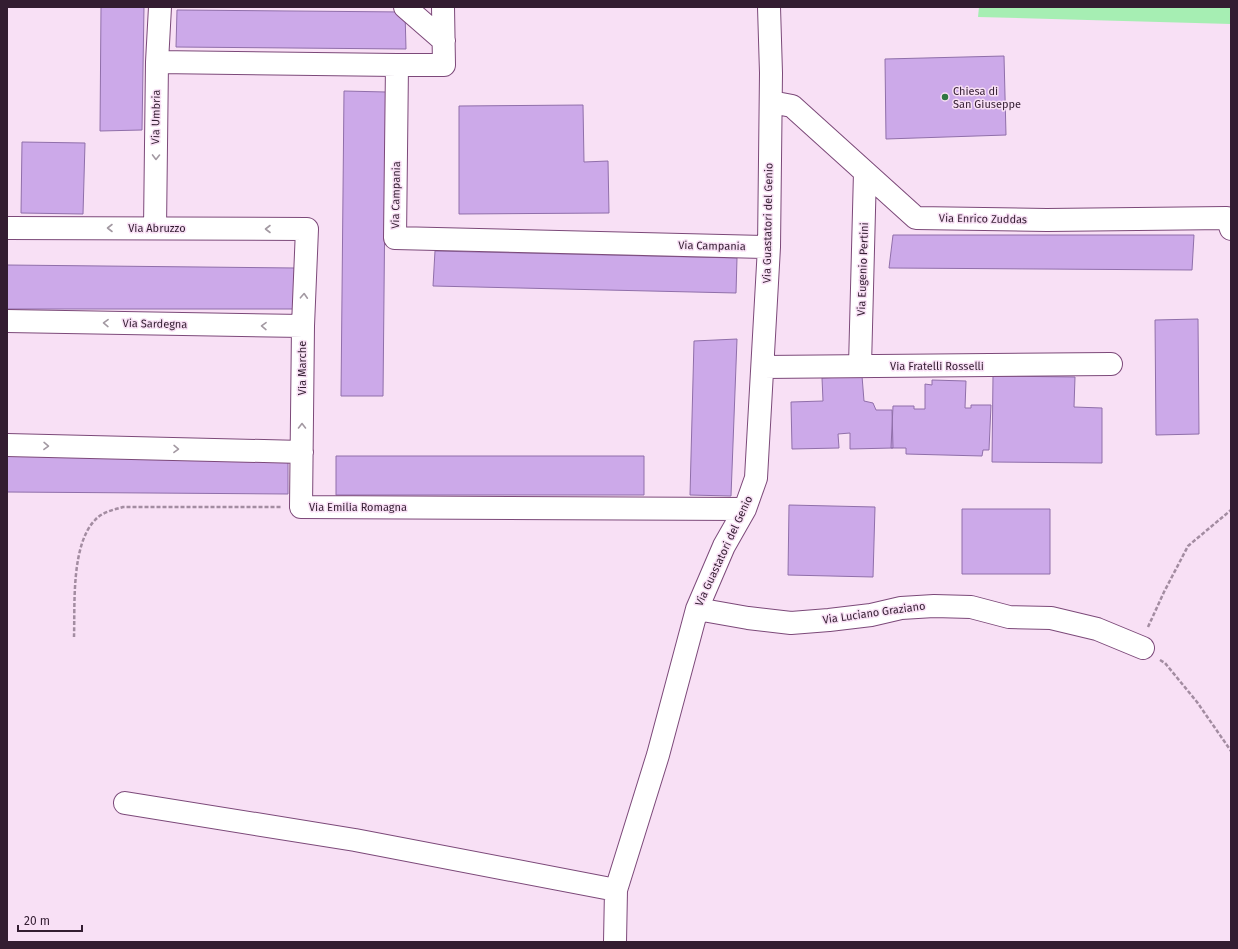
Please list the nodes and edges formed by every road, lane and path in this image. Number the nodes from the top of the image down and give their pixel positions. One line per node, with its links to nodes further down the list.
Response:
1 (160, 7): 6 (street, Via Umbria)
2 (405, 7): 5 (street)
3 (443, 7): 5 (street)
4 (769, 7): 8 (street, Via Guastatori del Genio)
5 (444, 41): 7 (street)
6 (157, 62): 7 (street); 11 (street, Via Umbria, one-way to 11)
7 (397, 65): 14 (street, Via Campania)
8 (771, 102): 9 (street, Via Enrico Zuddas); 14 (street, Via Guastatori del Genio)
9 (866, 172): 12 (street, Via Enrico Zuddas); 18 (street, Via Eugenio Pertini)
10 (7, 228): 11 (street, Via Abruzzo, one-way to 10)
11 (154, 228): 13 (street, Via Abruzzo, one-way to 11)
12 (1231, 228)
13 (307, 229): 16 (street, Via Marche, one-way to 13)
14 (769, 247): 19 (street, Via Guastatori del Genio)
15 (7, 321): 16 (street, Via Sardegna, one-way to 15)
16 (303, 326): 21 (street, Via Marche, one-way to 16)
17 (1111, 364): 18 (street, Via Fratelli Rosselli)
18 (860, 366): 19 (street, Via Fratelli Rosselli)
19 (763, 367): 23 (street, Via Guastatori del Genio)
20 (7, 445): 21 (street, one-way to 21)
21 (302, 452): 22 (street, Via Marche)
22 (301, 507): 23 (street, Via Emilia Romagna); 26 (path, Via Emilia Romagna)
23 (745, 509): 25 (street, Via Guastatori del Genio)
24 (1231, 510): 27 (path)
25 (697, 609): 27 (street, Via Luciano Graziano); 30 (street, Via Guastatori del Genio)
26 (74, 637)
27 (1143, 648): 28 (path)
28 (1231, 751)
29 (125, 803): 30 (street)
30 (616, 890): 31 (street, Via Guastatori del Genio)
31 (615, 942)

